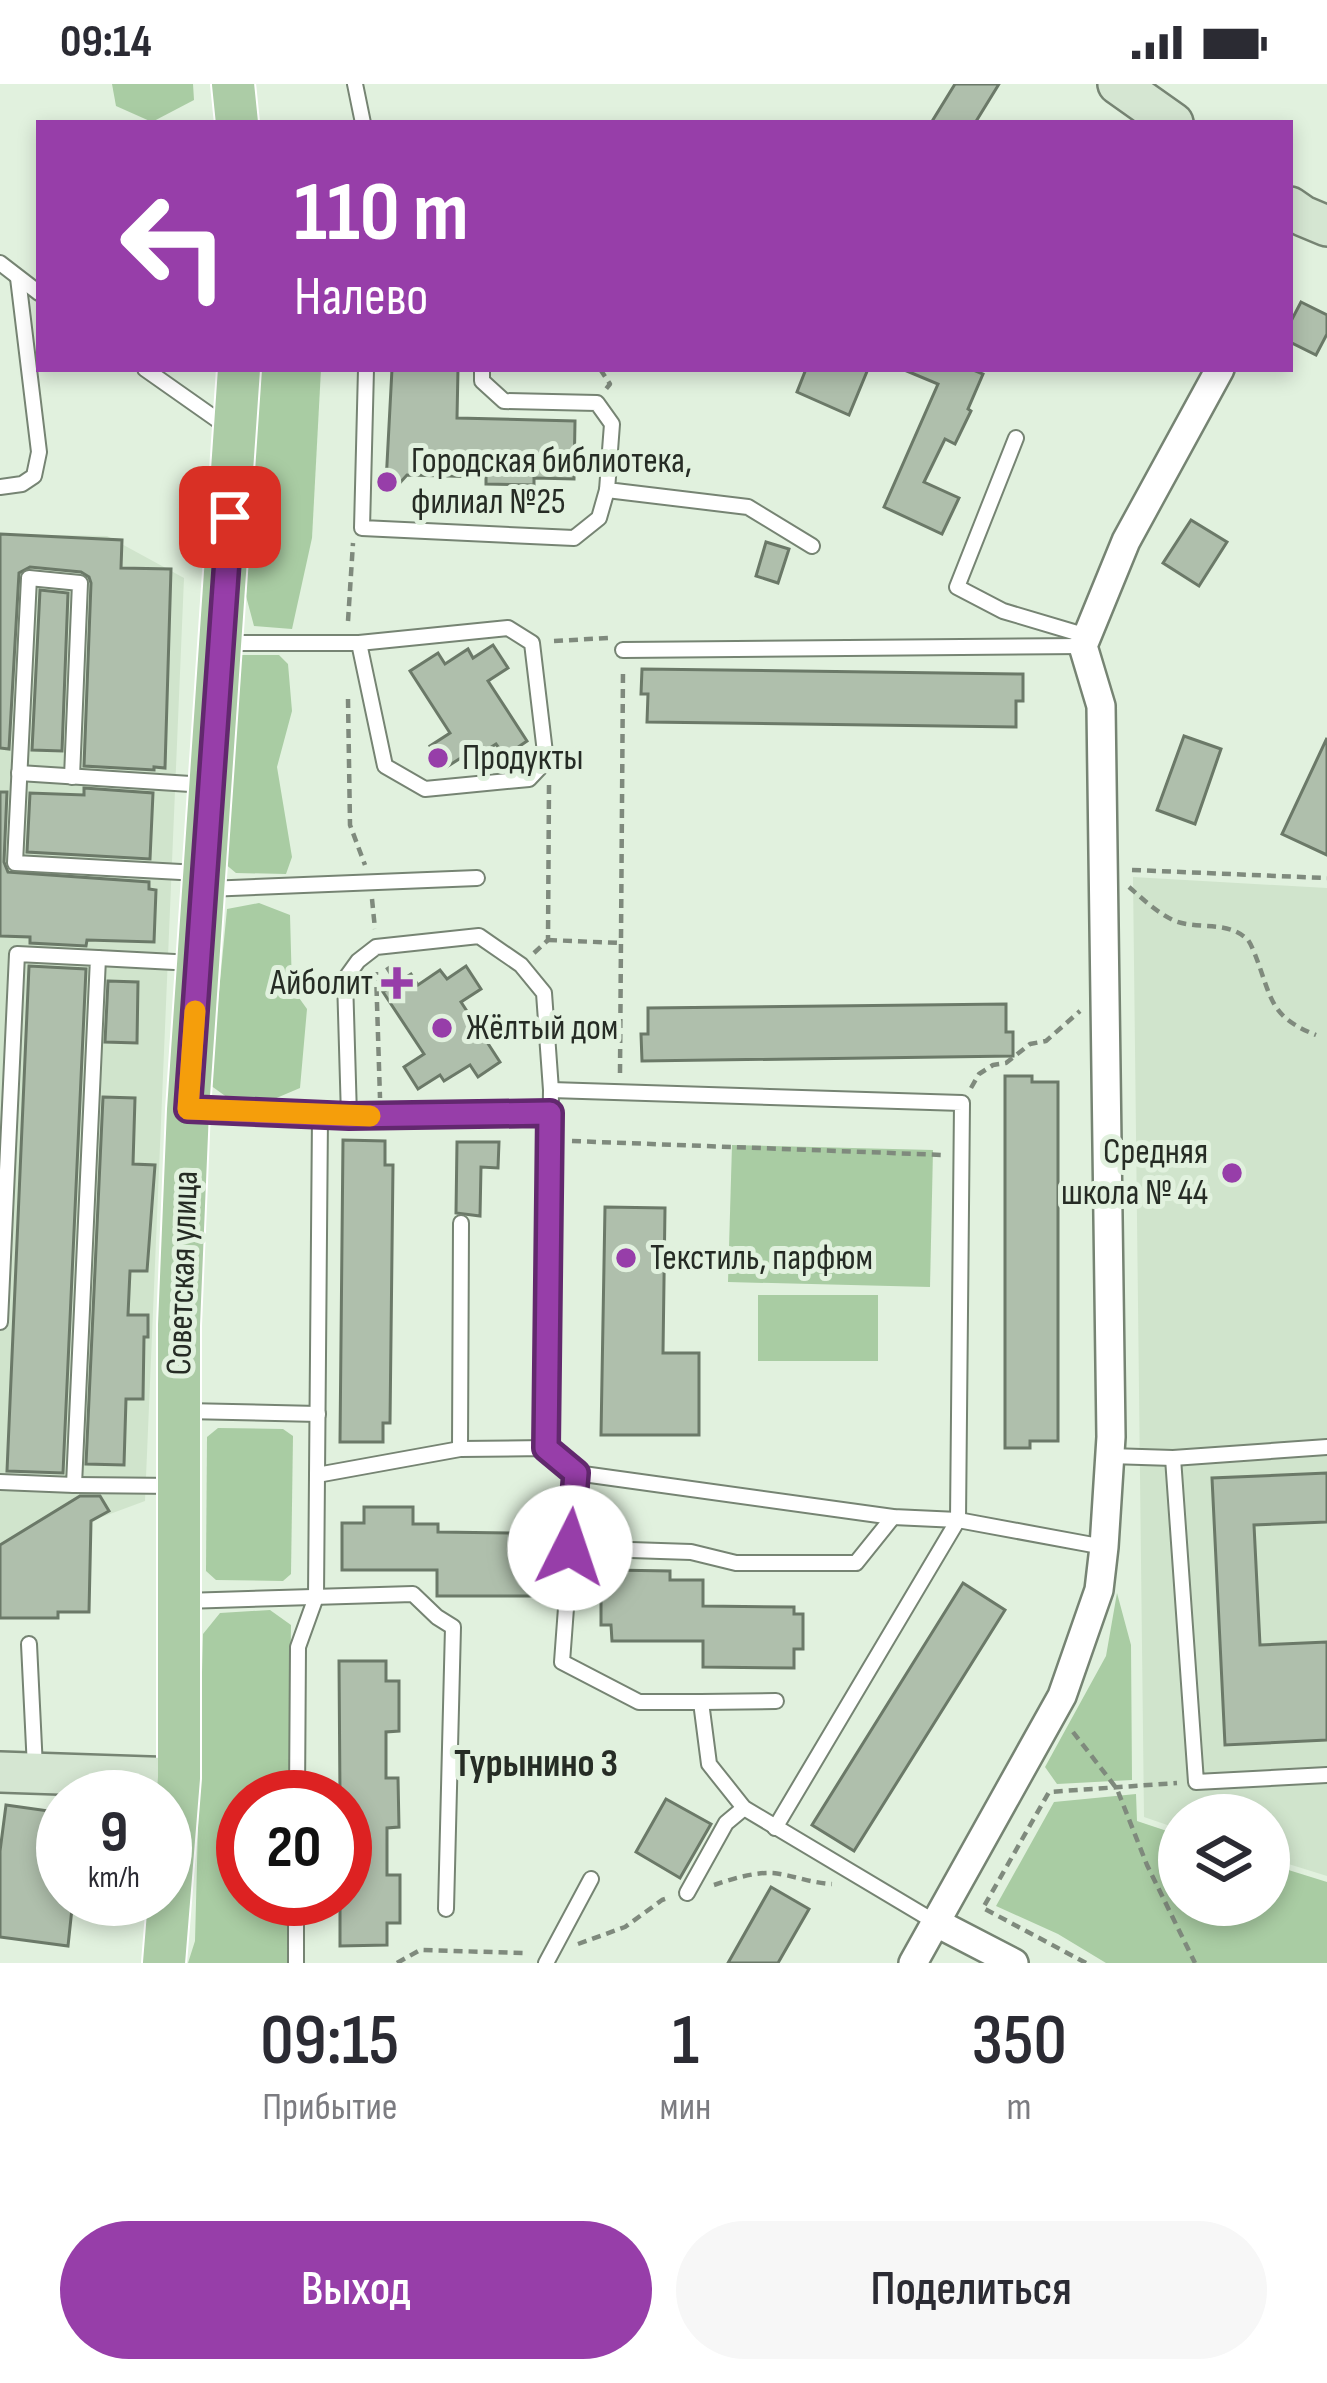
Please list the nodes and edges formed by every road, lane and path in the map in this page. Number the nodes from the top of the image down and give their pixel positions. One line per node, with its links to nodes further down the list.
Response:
1 (233, 84): 4 (main road)
2 (355, 84): 5 (lane)
3 (1118, 84): 6 (street)
4 (236, 120)
5 (362, 120)
6 (1169, 120)
7 (0, 263): 8 (lane)
8 (18, 278): 9 (lane); 17 (lane)
9 (36, 291)
10 (149, 372): 15 (lane)
11 (239, 372): 15 (main road, Советская улица)
12 (366, 372): 18 (lane)
13 (482, 372): 18 (lane)
14 (1218, 372): 21 (street)
15 (235, 433): 22 (main road, Советская улица)
16 (1016, 438): 21 (lane)
17 (0, 487)
18 (607, 490): 20 (lane)
19 (353, 537): 23 (path)
20 (812, 546)
21 (1085, 641): 25 (lane); 30 (street)
22 (222, 643): 23 (lane); 29 (main road, Советская улица)
23 (353, 643): 24 (lane); 26 (lane); 34 (path)
24 (532, 643): 25 (path); 26 (lane)
25 (623, 650): 36 (path)
26 (546, 760): 35 (path)
27 (19, 773): 28 (lane); 28 (lane); 33 (lane)
28 (72, 777): 29 (lane)
29 (211, 785): 33 (main road, Советская улица)
30 (1103, 869): 32 (path); 42 (street); 43 (path)
31 (477, 878): 34 (lane)
32 (1327, 878)
33 (204, 881): 34 (lane); 39 (main road, Советская улица)
34 (371, 881): 37 (path)
35 (548, 940): 36 (path); 40 (path)
36 (622, 943): 45 (path)
37 (376, 947): 40 (lane); 41 (path); 50 (lane); 51 (path)
38 (98, 958): 39 (lane); 55 (lane); 66 (lane)
39 (199, 963): 47 (main road, Советская улица)
40 (521, 965): 44 (lane)
41 (397, 983)
42 (1106, 998): 46 (path); 61 (street)
43 (1316, 1035)
44 (551, 1090): 45 (lane); 48 (lane)
45 (620, 1091): 46 (lane)
46 (962, 1103): 53 (lane)
47 (188, 1109): 49 (lane); 56 (main road, Советская улица)
48 (550, 1113): 51 (lane); 52 (lane)
49 (320, 1116): 50 (lane); 57 (lane)
50 (349, 1116): 51 (lane)
51 (381, 1116)
52 (550, 1140): 53 (path); 59 (lane)
53 (962, 1156): 69 (lane)
54 (461, 1223): 60 (lane)
55 (0, 1322)
56 (178, 1411): 57 (lane); 67 (main road, Советская улица)
57 (318, 1414): 64 (lane)
58 (1327, 1447): 62 (lane)
59 (546, 1448): 60 (lane); 63 (lane)
60 (460, 1449): 64 (lane)
61 (1110, 1456): 62 (lane); 70 (street)
62 (1173, 1458): 82 (lane)
63 (576, 1473): 68 (lane); 71 (lane)
64 (317, 1475): 72 (lane)
65 (0, 1482): 66 (lane)
66 (74, 1485): 67 (lane)
67 (179, 1486): 73 (main road, Советская улица)
68 (893, 1517): 69 (lane); 71 (lane)
69 (958, 1520): 70 (lane); 85 (lane)
70 (1104, 1547): 90 (street)
71 (570, 1548): 76 (lane)
72 (316, 1597): 73 (lane); 79 (lane); 89 (lane)
73 (178, 1601): 78 (main road, Советская улица)
74 (29, 1644): 80 (lane)
75 (776, 1701): 76 (lane)
76 (701, 1702): 84 (lane)
77 (1072, 1732): 83 (path)
78 (179, 1770)
79 (297, 1770)
80 (17, 1773)
81 (1327, 1775): 82 (lane)
82 (1196, 1782): 83 (path)
83 (1118, 1789): 99 (path); 100 (path)
84 (743, 1808): 85 (lane); 88 (lane)
85 (775, 1828): 87 (lane)
86 (591, 1879): 93 (lane)
87 (874, 1886): 88 (path); 90 (lane)
88 (687, 1893): 93 (path)
89 (446, 1910)
90 (935, 1922): 97 (street); 98 (street)
91 (167, 1926): 94 (main road, Советская улица)
92 (296, 1926): 95 (lane)
93 (548, 1958): 96 (path)
94 (164, 1963)
95 (296, 1963)
96 (397, 1963)
97 (913, 1963)
98 (1014, 1963)
99 (1086, 1963)
100 (1195, 1963)

